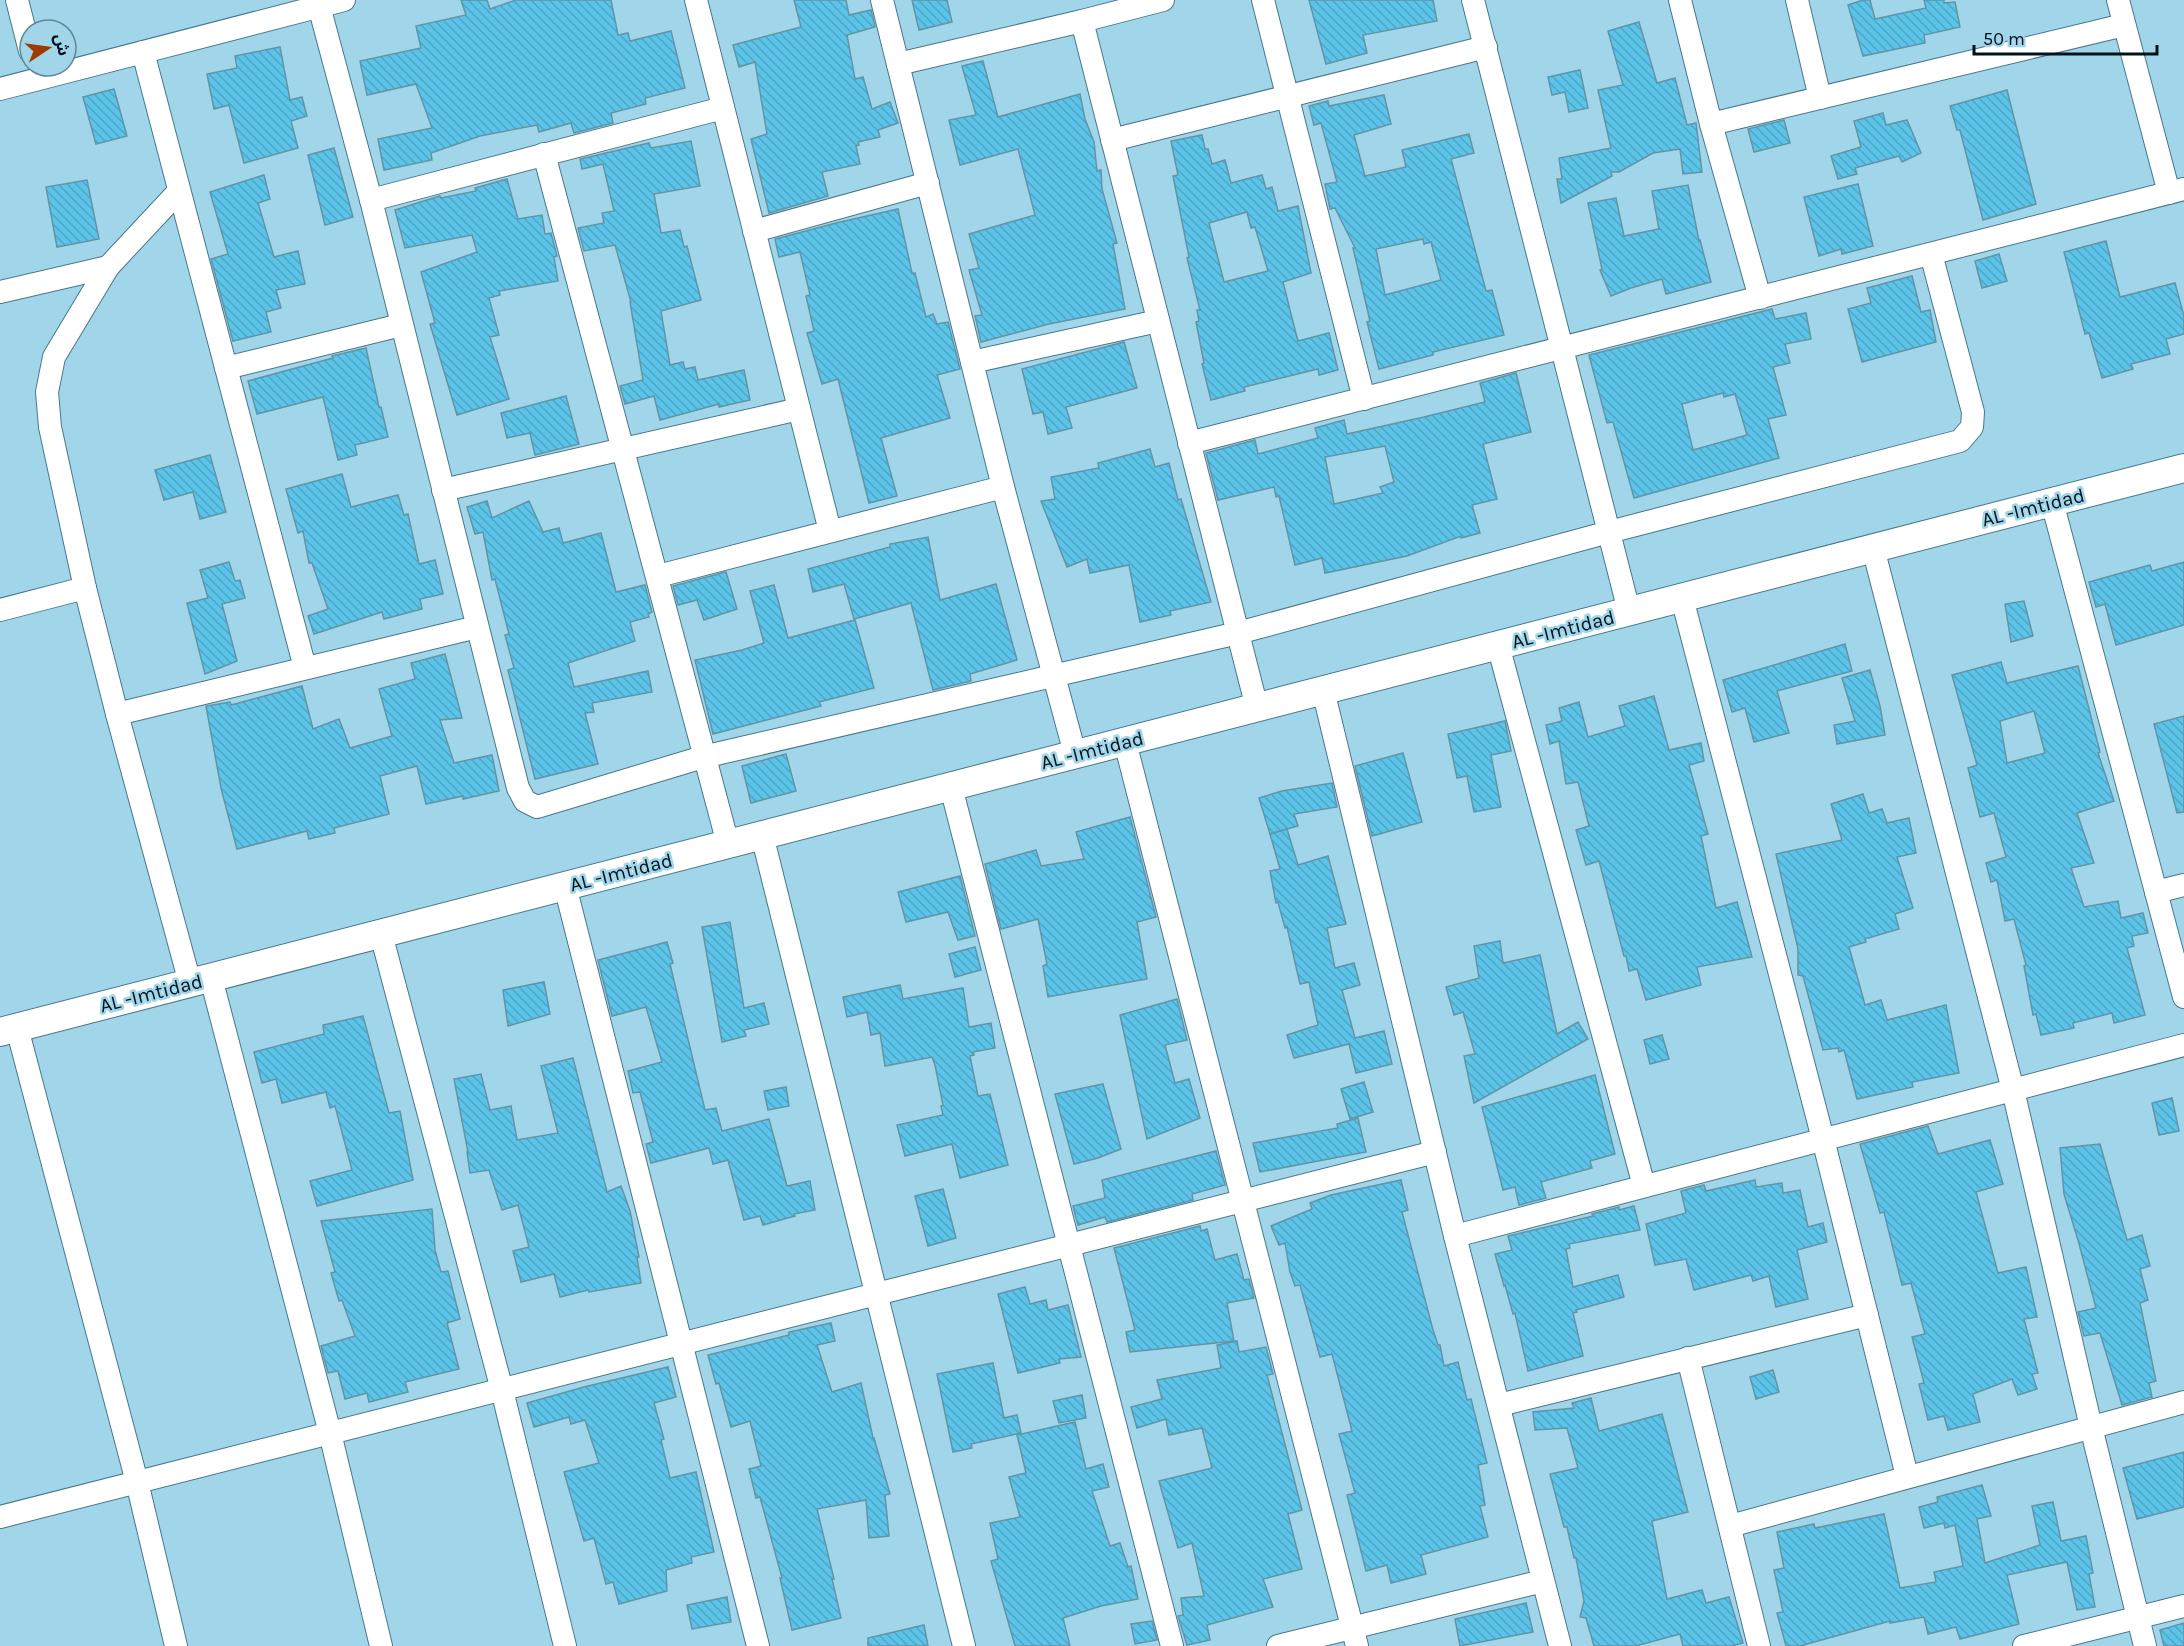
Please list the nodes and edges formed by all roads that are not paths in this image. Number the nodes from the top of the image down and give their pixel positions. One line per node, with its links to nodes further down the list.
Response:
1 (17, 0): 12 (street)
2 (344, 0): 11 (street)
3 (696, 0): 23 (street)
4 (882, 0): 17 (street)
5 (1163, 0): 13 (street)
6 (1263, 0): 21 (street)
7 (1473, 0): 15 (street)
8 (1680, 0): 24 (street)
9 (1797, 0): 22 (street)
10 (2118, 0): 14 (street)
11 (319, 6): 16 (street); 30 (street)
12 (22, 18)
13 (1082, 21): 17 (street); 25 (street)
14 (2124, 25): 22 (street); 29 (street)
15 (1486, 47): 21 (street); 38 (street)
16 (143, 52): 18 (street); 28 (street)
17 (898, 64): 27 (street)
18 (78, 65)
19 (24, 78): 20 (street)
20 (0, 89)
21 (1287, 96): 25 (street); 41 (street)
22 (1820, 98): 24 (street)
23 (723, 108): 26 (street); 31 (street)
24 (1711, 124): 35 (street)
25 (1112, 140): 36 (street)
26 (544, 154): 30 (street); 44 (street)
27 (928, 183): 31 (street); 39 (street)
28 (179, 191): 33 (street); 40 (street)
29 (2177, 191): 32 (street)
30 (370, 200): 37 (street)
31 (754, 231): 42 (street)
32 (1931, 254): 35 (street); 50 (street)
33 (108, 267): 34 (street); 53 (street)
34 (0, 292)
35 (1760, 298): 38 (street)
36 (1158, 321): 39 (street); 43 (street)
37 (402, 325): 40 (street); 47 (street)
38 (1562, 348): 41 (street); 50 (street)
39 (972, 362): 46 (street)
40 (226, 368): 60 (street)
41 (1364, 399): 43 (street)
42 (799, 409): 44 (street); 49 (street)
43 (1189, 443): 58 (street)
44 (623, 449): 47 (street); 52 (street)
45 (2184, 468): 48 (street, AL -Imtidad)
46 (1003, 487): 49 (street); 61 (street)
47 (443, 490): 57 (street)
48 (2052, 502): 51 (street, AL -Imtidad); 73 (street)
49 (830, 531): 52 (street)
50 (1609, 532): 56 (street); 58 (street)
51 (1873, 548): 54 (street, AL -Imtidad); 79 (street)
52 (658, 576): 67 (street)
53 (85, 588): 55 (street); 64 (street)
54 (1682, 598): 56 (street, AL -Imtidad); 80 (street)
55 (0, 610)
56 (1629, 611): 59 (street, AL -Imtidad)
57 (477, 627): 60 (street); 67 (street)
58 (1238, 633): 61 (street); 63 (street)
59 (1498, 645): 62 (street, AL -Imtidad); 82 (street)
60 (305, 668): 64 (street)
61 (1053, 676): 66 (street); 67 (street)
62 (1323, 690): 63 (street, AL -Imtidad); 81 (street)
63 (1257, 708): 65 (street, AL -Imtidad)
64 (117, 714): 75 (street)
65 (1125, 742): 66 (street, AL -Imtidad); 83 (street)
66 (1075, 754): 68 (street, AL -Imtidad)
67 (704, 756): 70 (street)
68 (951, 787): 69 (street, AL -Imtidad); 85 (street)
69 (762, 835): 70 (street, AL -Imtidad); 86 (street)
70 (728, 844): 72 (street, AL -Imtidad)
71 (2184, 885): 73 (street)
72 (565, 886): 74 (street, AL -Imtidad); 88 (street)
73 (2156, 892): 76 (street)
74 (381, 934): 75 (street, AL -Imtidad); 90 (street)
75 (201, 980): 77 (street, AL -Imtidad); 94 (street)
76 (2184, 997)
77 (9, 1030): 96 (street)
78 (2184, 1045): 79 (street)
79 (2013, 1090): 80 (street); 93 (street)
80 (1823, 1139): 82 (street); 87 (street)
81 (1435, 1152): 83 (street); 84 (street)
82 (1644, 1186): 84 (street)
83 (1243, 1202): 85 (street); 102 (street)
84 (1455, 1236): 92 (street)
85 (1070, 1246): 86 (street); 108 (street)
86 (876, 1295): 88 (street); 107 (street)
87 (1867, 1315): 89 (street); 95 (street)
88 (681, 1344): 90 (street); 106 (street)
89 (1688, 1358): 92 (street); 98 (street)
90 (502, 1390): 94 (street); 105 (street)
91 (2184, 1402): 93 (street)
92 (1499, 1405): 99 (street)
93 (2091, 1427): 95 (street); 101 (street)
94 (330, 1433): 96 (street); 104 (street)
95 (1907, 1476): 98 (street)
96 (137, 1482): 97 (street); 103 (street)
97 (0, 1517)
98 (1730, 1526): 111 (street)
99 (1543, 1581): 102 (street); 110 (street)
100 (2184, 1606): 101 (street)
101 (2138, 1617): 112 (street); 113 (street)
102 (1354, 1637): 109 (street)
103 (176, 1646)
104 (381, 1646)
105 (565, 1646)
106 (758, 1646)
107 (964, 1646)
108 (1172, 1646)
109 (1278, 1646)
110 (1560, 1646)
111 (1759, 1646)
112 (2024, 1646)
113 (2145, 1646)

